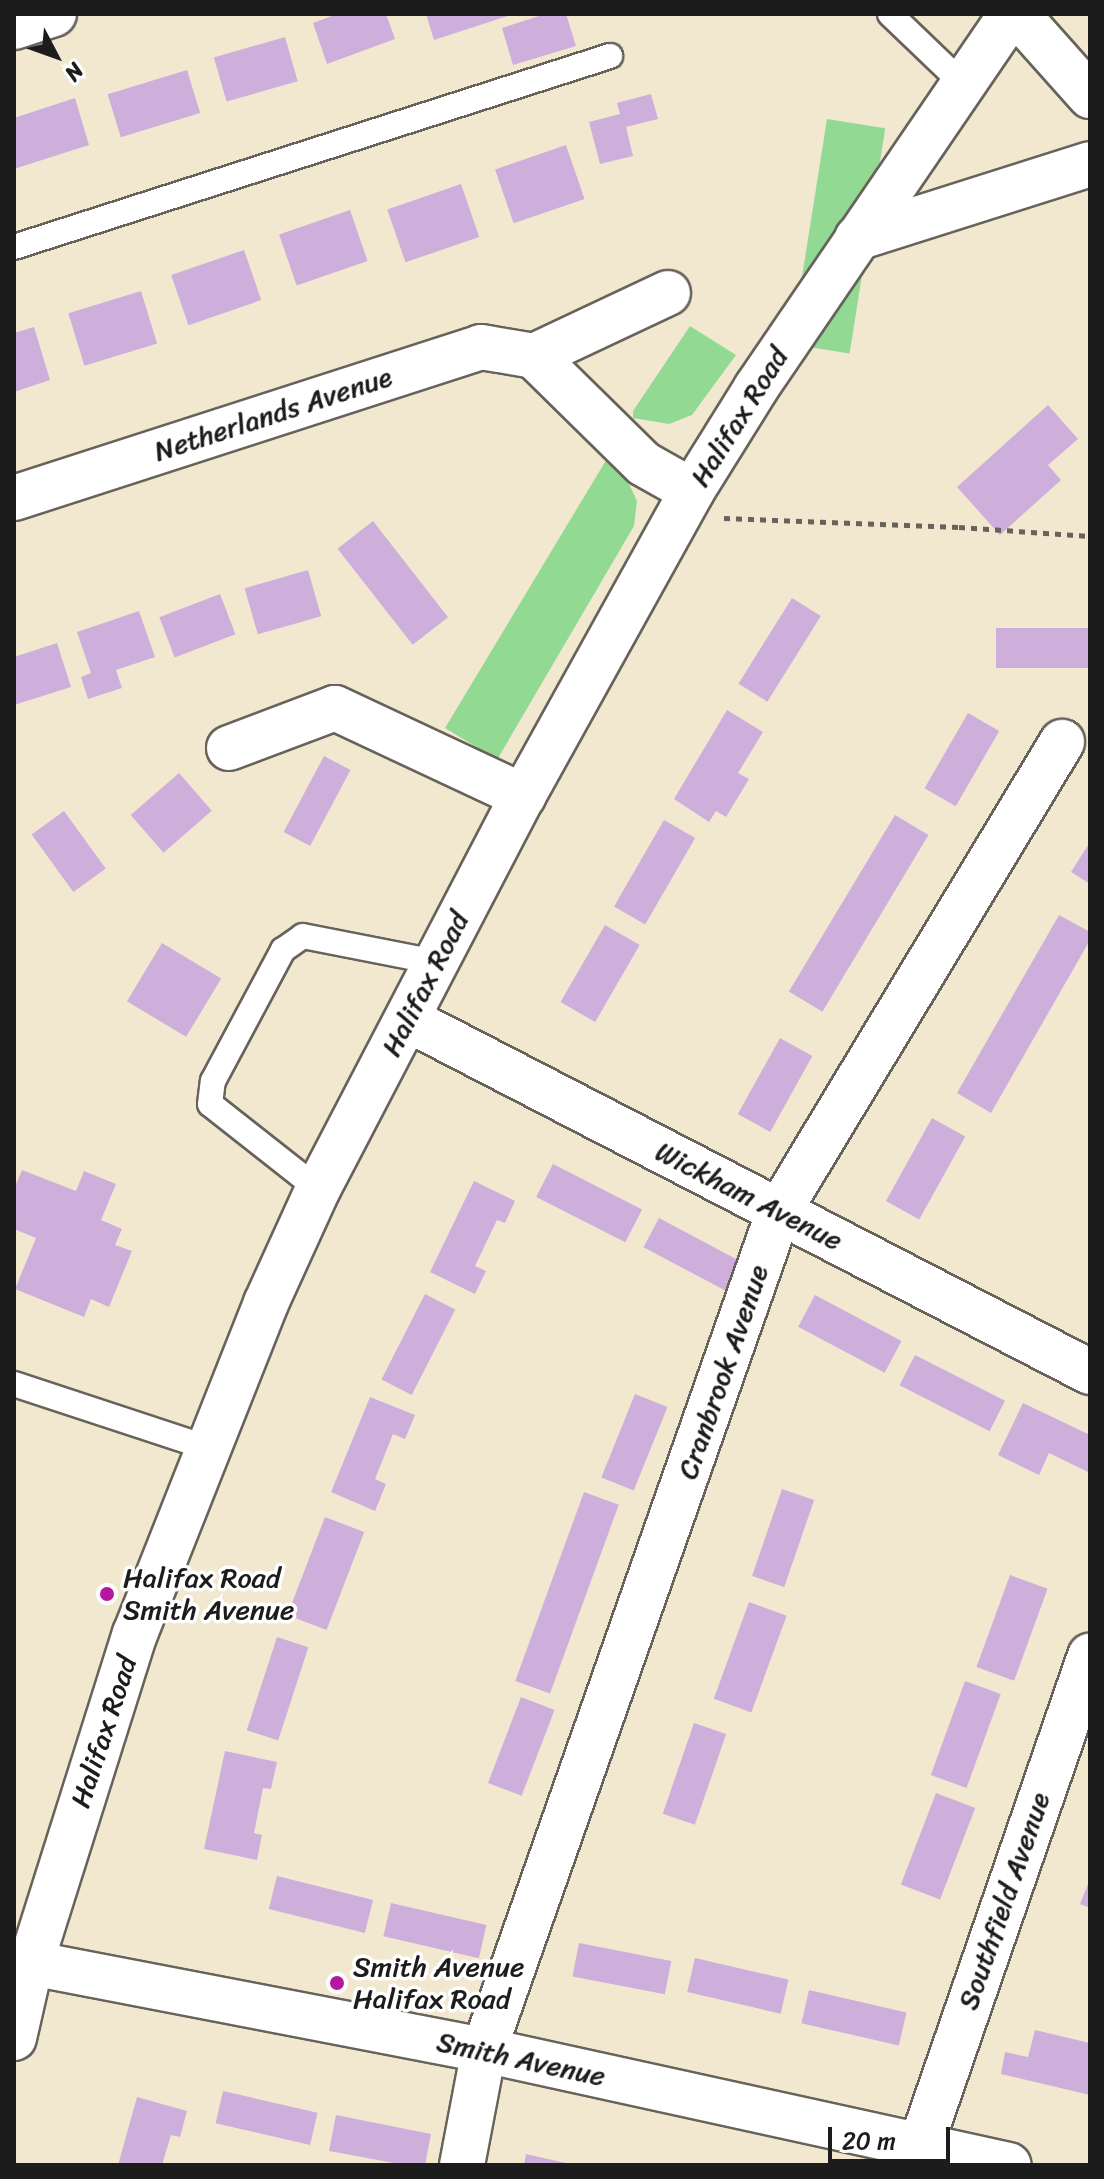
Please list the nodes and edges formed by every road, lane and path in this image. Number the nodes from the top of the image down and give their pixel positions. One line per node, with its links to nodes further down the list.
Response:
1 (54, 14): 5 (main road)
2 (890, 14): 7 (lane)
3 (1011, 14): 7 (main road, Halifax Road)
4 (1017, 14): 8 (main road)
5 (14, 27)
6 (610, 56): 11 (lane)
7 (963, 84): 10 (main road, Halifax Road)
8 (1090, 96)
9 (1090, 164): 10 (main road)
10 (857, 238): 15 (main road, Halifax Road)
11 (14, 247)
12 (668, 293): 13 (main road)
13 (534, 356): 14 (main road, Netherlands Avenue); 15 (main road)
14 (14, 498)
15 (685, 504): 16 (path); 19 (main road, Halifax Road)
16 (1090, 536)
17 (1062, 742): 23 (main road, Cranbrook Avenue)
18 (229, 748): 19 (main road)
19 (523, 796): 20 (main road, Halifax Road)
20 (436, 962): 21 (main road, Halifax Road); 22 (lane)
21 (407, 1019): 22 (main road, Halifax Road); 23 (main road, Wickham Avenue)
22 (318, 1189): 26 (main road, Halifax Road)
23 (779, 1211): 24 (main road, Wickham Avenue); 30 (main road, Cranbrook Avenue)
24 (1090, 1372)
25 (14, 1384): 26 (lane)
26 (209, 1448): 28 (main road, Halifax Road)
27 (1090, 1656): 31 (main road, Southfield Avenue)
28 (31, 1963): 29 (main road, Halifax Road); 30 (main road, Smith Avenue)
29 (14, 2038)
30 (484, 2050): 31 (main road, Smith Avenue); 32 (main road, Cranbrook Avenue)
31 (916, 2155): 33 (main road, Smith Avenue)
32 (462, 2165)
33 (1009, 2165)

